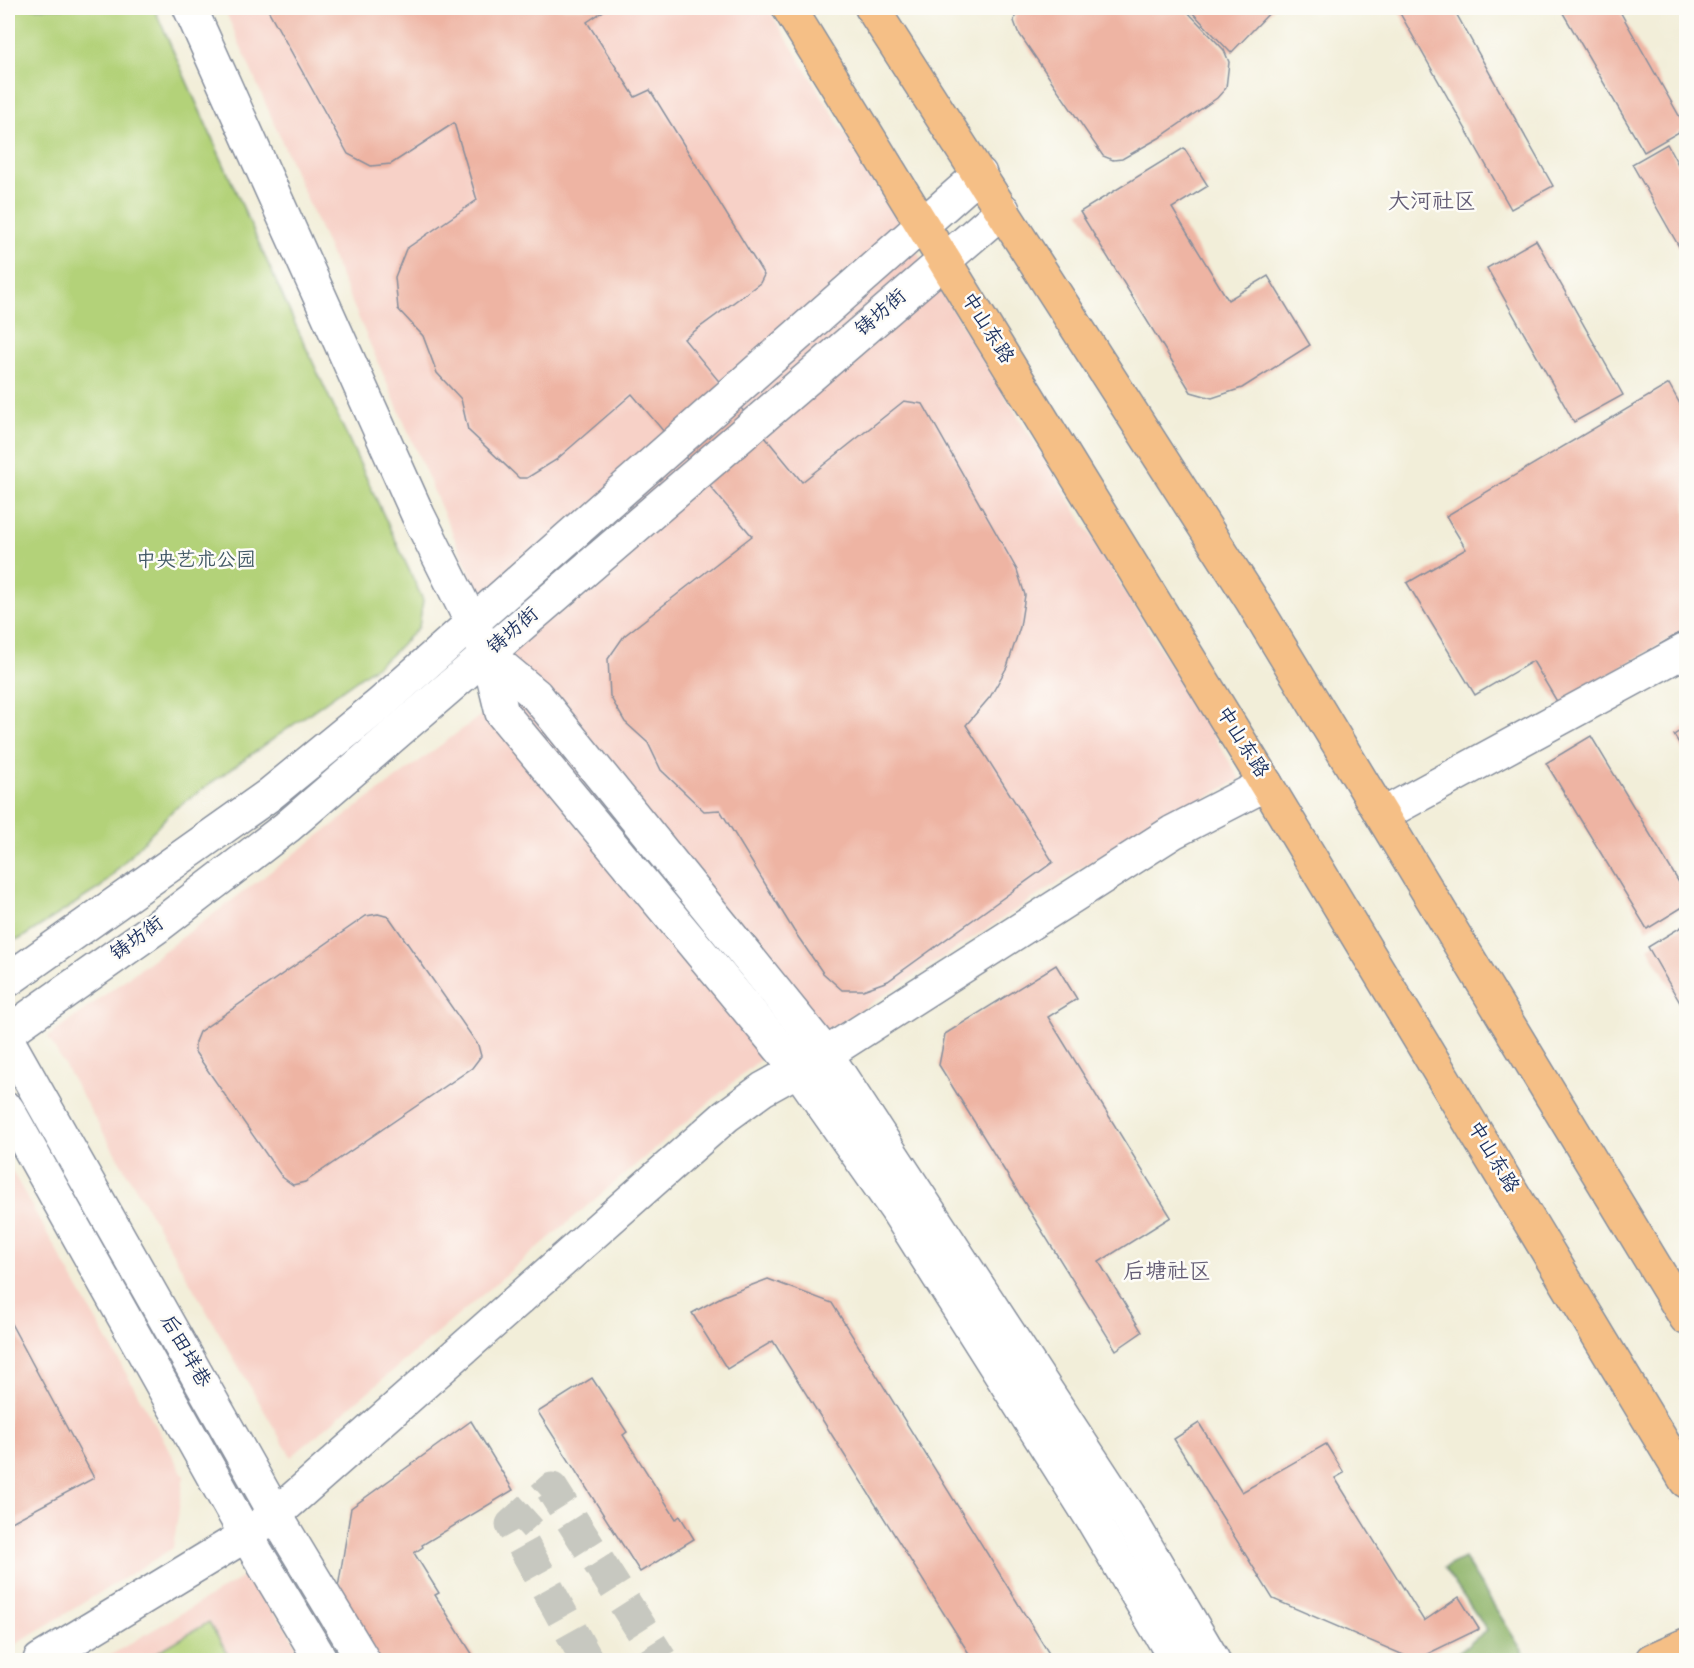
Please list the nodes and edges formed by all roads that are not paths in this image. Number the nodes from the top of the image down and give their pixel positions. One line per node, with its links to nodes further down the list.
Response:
1 (190, 8): 8 (street)
2 (789, 8): 6 (main road, 中山东路)
3 (872, 8): 4 (main road)
4 (980, 174): 5 (main road); 6 (street, 铸坊街)
5 (1003, 210): 7 (street, 铸坊街); 12 (main road)
6 (923, 226): 7 (main road, 中山东路); 8 (street, 铸坊街)
7 (944, 261): 10 (street, 铸坊街); 11 (main road, 中山东路)
8 (471, 625): 10 (street); 13 (street, 铸坊街)
9 (1686, 650): 12 (street)
10 (488, 655): 14 (street, 铸坊街); 16 (street); 17 (street)
11 (1266, 784): 16 (street); 20 (main road, 中山东路)
12 (1382, 815): 19 (main road)
13 (8, 980)
14 (8, 1032)
15 (8, 1041): 21 (street, 后田垟巷)
16 (826, 1054): 17 (street); 28 (street)
17 (798, 1070): 21 (street); 27 (street)
18 (8, 1110): 22 (street, 后田垟巷)
19 (1686, 1318)
20 (1686, 1481)
21 (276, 1514): 22 (street); 26 (street, 后田垟巷)
22 (246, 1535): 24 (street); 25 (street, 后田垟巷)
23 (1686, 1645): 29 (main road)
24 (40, 1660)
25 (321, 1660)
26 (363, 1660)
27 (1176, 1660)
28 (1213, 1660)
29 (1652, 1660)

